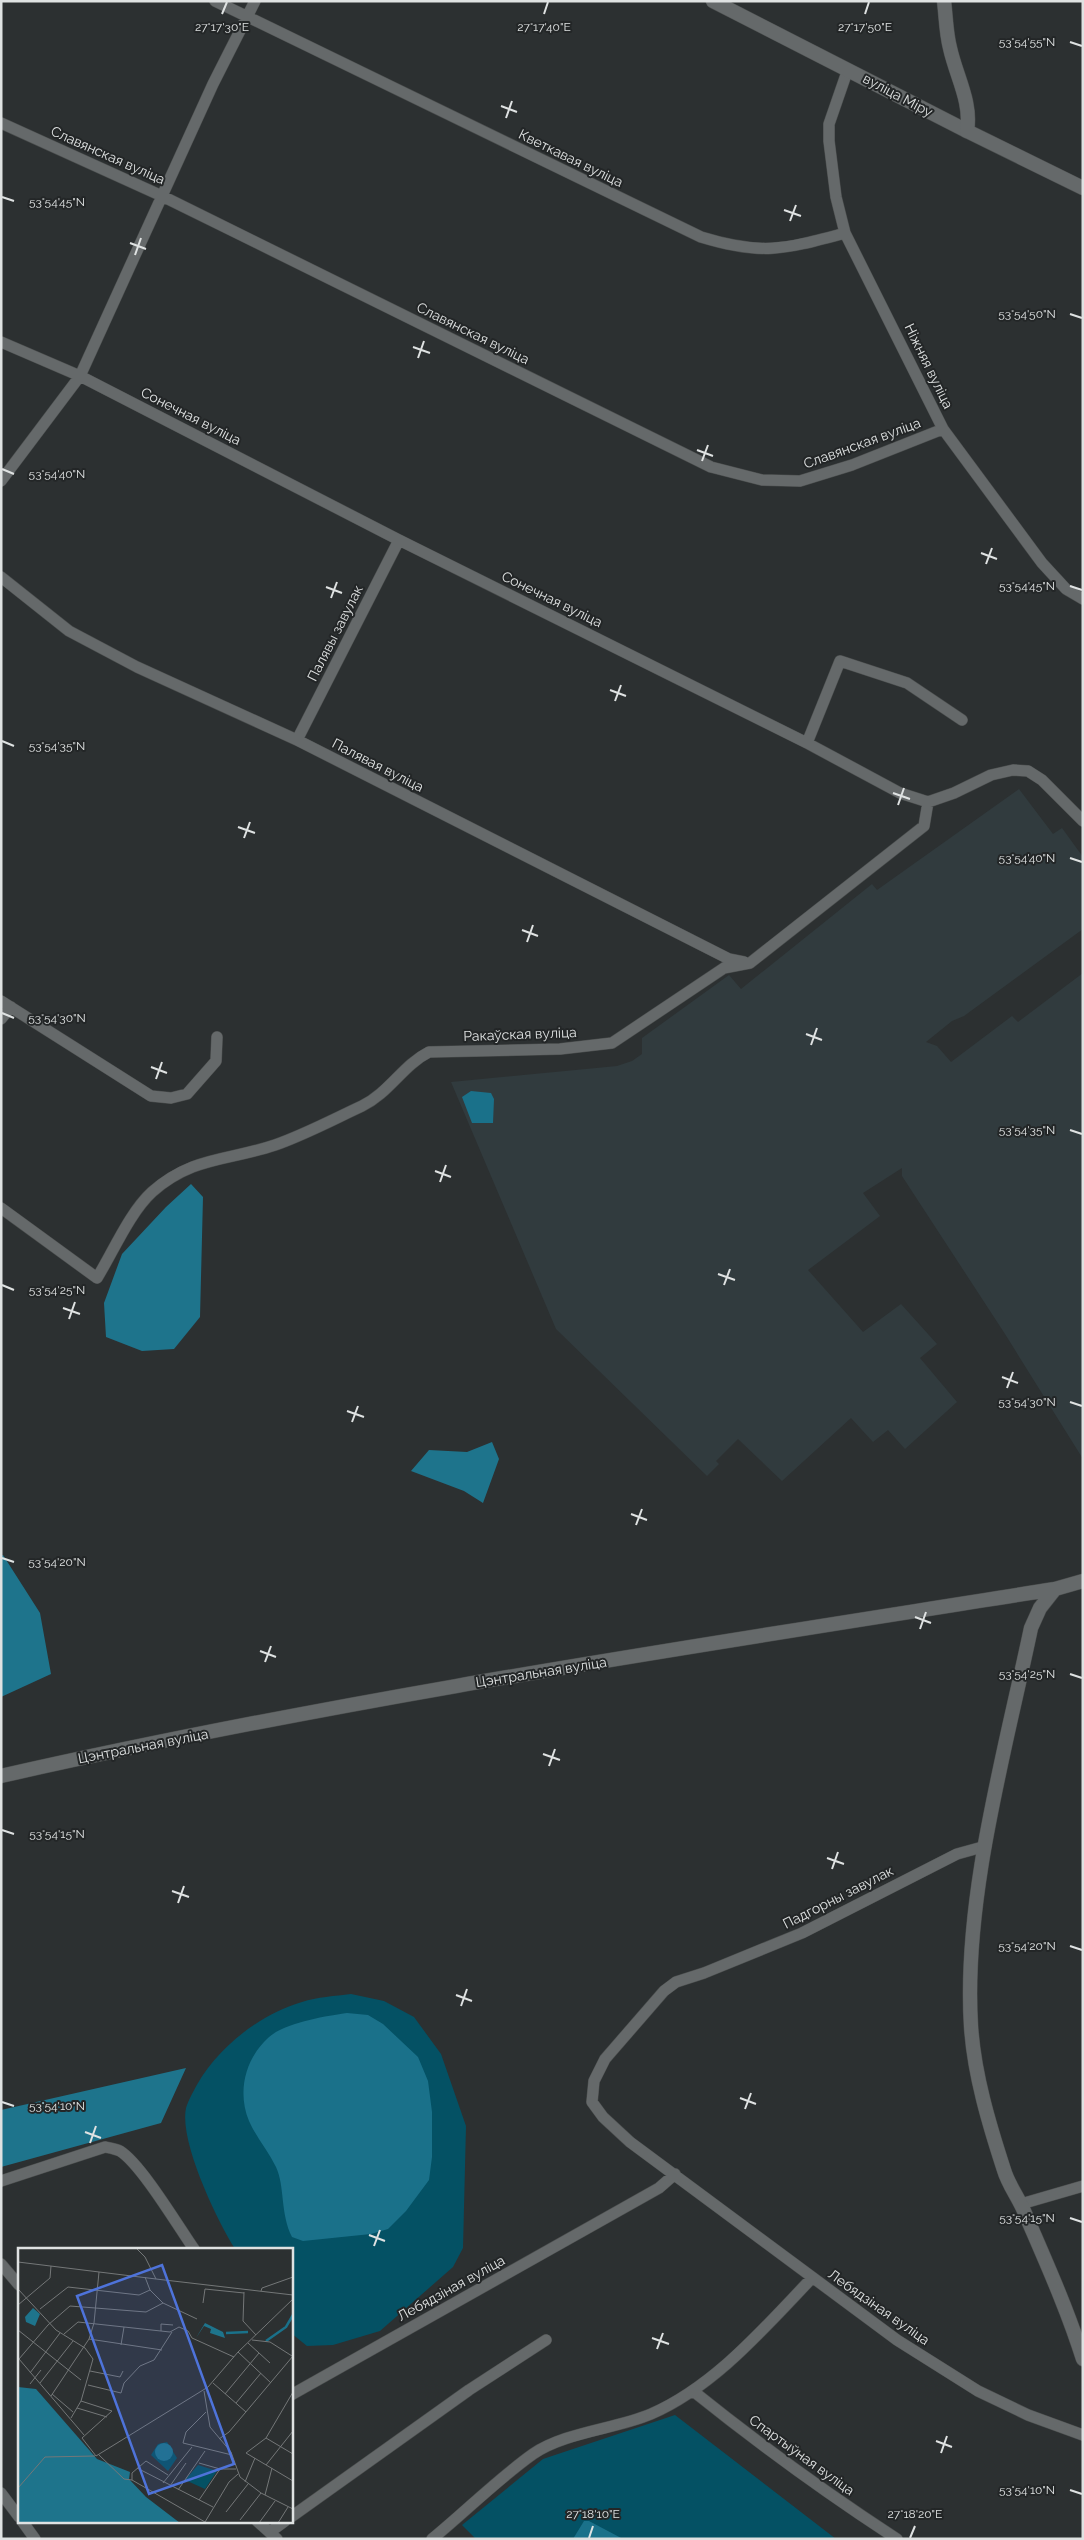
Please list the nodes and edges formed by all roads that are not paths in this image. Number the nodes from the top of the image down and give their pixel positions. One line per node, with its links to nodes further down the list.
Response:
1 (215, 1): 5 (street, Кветкавая вуліца)
2 (255, 1): 5 (street)
3 (713, 1): 6 (street, вуліца Міру)
4 (944, 1): 8 (street)
5 (247, 17): 10 (street); 11 (street, Кветкавая вуліца)
6 (848, 69): 8 (street, вуліца Міру); 11 (street, Ніжняя вуліца)
7 (1, 123): 10 (street, Славянская вуліца)
8 (967, 131): 9 (street, вуліца Міру)
9 (1083, 188)
10 (162, 196): 13 (street); 14 (street, Славянская вуліца)
11 (845, 233): 14 (street, Ніжняя вуліца)
12 (1, 342): 13 (street, Сонечная вуліца)
13 (80, 376): 15 (street); 16 (street, Сонечная вуліца)
14 (943, 429): 18 (street, Ніжняя вуліца)
15 (1, 481)
16 (399, 540): 20 (street, Палявы завулак); 21 (street, Сонечная вуліца)
17 (1, 577): 20 (street, Палявая вуліца)
18 (1083, 599)
19 (962, 720): 21 (street)
20 (297, 740): 24 (street, Палявая вуліца)
21 (808, 743): 22 (street, Сонечная вуліца)
22 (928, 802): 23 (street); 24 (street)
23 (1083, 821)
24 (750, 963): 28 (street, Ракаўская вуліца)
25 (6, 1004): 26 (street); 27 (street)
26 (1, 1019)
27 (218, 1037)
28 (1, 1208)
29 (1083, 1581): 30 (street, Цэнтральная вуліца)
30 (1055, 1589): 31 (street, Цэнтральная вуліца); 32 (street)
31 (1, 1776)
32 (986, 1846): 33 (street, Падгорны завулак); 37 (street)
33 (704, 1974): 34 (street, Лебядзіная вуліца)
34 (675, 2174): 40 (street, Лебядзіная вуліца); 45 (street, Лебядзіная вуліца)
35 (1, 2181): 38 (street)
36 (1083, 2186): 37 (street)
37 (1021, 2204): 43 (street)
38 (193, 2248)
39 (1, 2264): 41 (street)
40 (812, 2278): 44 (street); 46 (street, Лебядзіная вуліца)
41 (18, 2284)
42 (546, 2340): 49 (street)
43 (1083, 2359)
44 (693, 2391): 55 (street); 56 (street, Спартыўная вуліца)
45 (292, 2393)
46 (1083, 2435)
47 (1, 2493): 48 (street)
48 (18, 2516)
49 (292, 2516)
50 (23, 2522): 54 (street)
51 (258, 2522): 53 (street)
52 (284, 2522): 53 (street)
53 (273, 2535)
54 (35, 2539)
55 (432, 2539)
56 (897, 2539)

